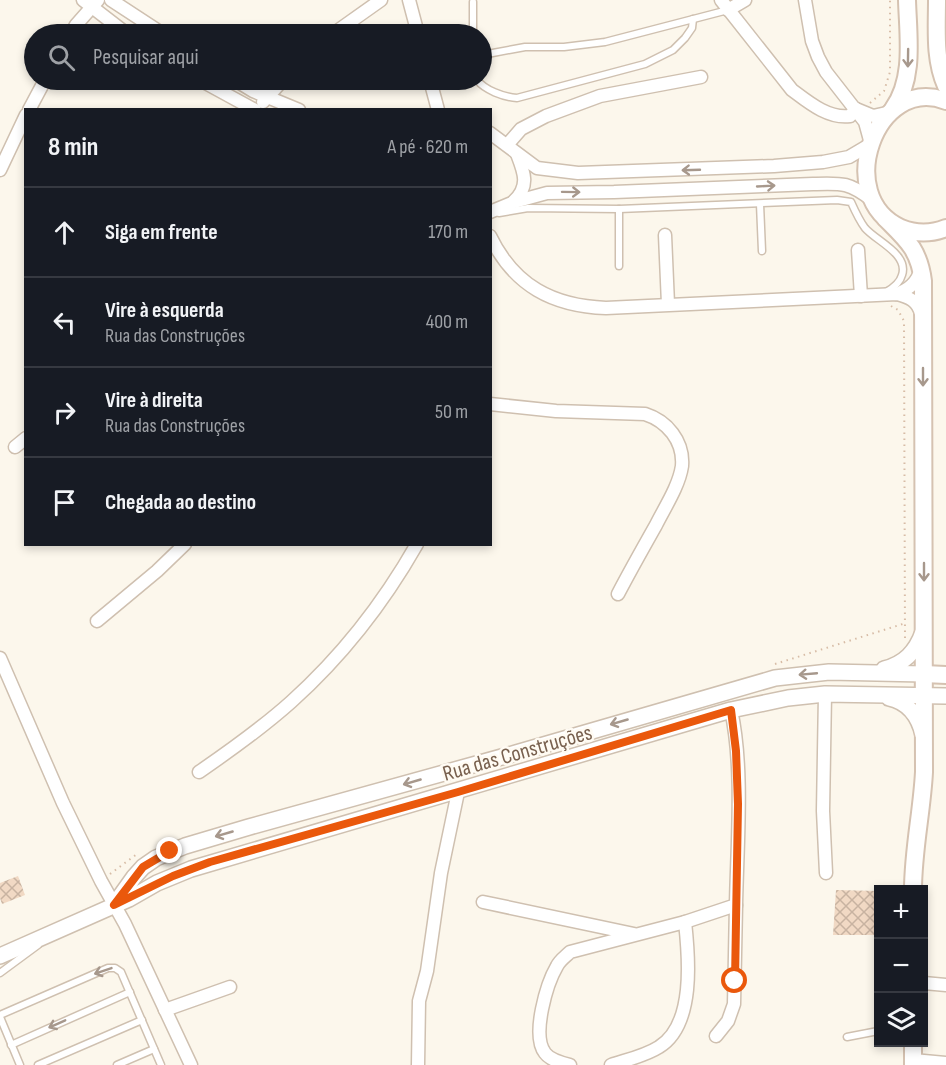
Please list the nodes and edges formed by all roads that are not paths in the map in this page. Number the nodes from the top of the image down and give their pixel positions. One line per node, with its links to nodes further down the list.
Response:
1 (111, 0): 14 (street)
2 (381, 0): 15 (street)
3 (409, 0): 16 (street)
4 (745, 0): 10 (street)
5 (805, 0): 34 (street)
6 (908, 0): 35 (main road, one-way to 35)
7 (937, 0): 20 (main road)
8 (473, 2): 17 (lane)
9 (91, 3): 12 (street); 13 (street)
10 (725, 5): 11 (lane); 34 (street)
11 (693, 19): 18 (lane); 26 (lane)
12 (77, 24)
13 (115, 24)
14 (148, 24)
15 (347, 24)
16 (415, 24)
17 (473, 24)
18 (492, 53)
19 (701, 76): 39 (street)
20 (946, 86)
21 (39, 90): 29 (street)
22 (219, 90): 30 (street)
23 (252, 90): 27 (street)
24 (273, 90): 27 (street)
25 (433, 90): 33 (street)
26 (492, 90)
27 (267, 96): 31 (street); 32 (street)
28 (946, 101): 35 (main road)
29 (29, 108)
30 (252, 108)
31 (258, 108)
32 (294, 108)
33 (437, 108)
34 (856, 109): 35 (street); 38 (street)
35 (891, 112): 38 (main road)
36 (24, 119): 40 (street)
37 (492, 134): 39 (street)
38 (871, 144): 39 (street, one-way to 39); 41 (main road)
39 (512, 149): 42 (street)
40 (0, 170)
41 (872, 200): 42 (street, one-way to 41); 47 (main road)
42 (514, 201): 45 (street)
43 (760, 204): 44 (lane); 52 (lane); 56 (lane)
44 (619, 209): 46 (lane); 53 (lane)
45 (492, 212)
46 (492, 213)
47 (885, 218): 48 (main road); 54 (main road)
48 (946, 228)
49 (665, 235): 57 (street)
50 (492, 239): 57 (street)
51 (858, 250): 56 (street)
52 (762, 251)
53 (619, 266)
54 (921, 268): 55 (street); 58 (main road)
55 (897, 294): 56 (street); 58 (street)
56 (869, 295): 57 (street)
57 (668, 304)
58 (923, 319): 66 (main road, one-way to 66)
59 (492, 404): 64 (street)
60 (24, 440): 61 (street)
61 (15, 447)
62 (183, 546): 65 (street)
63 (416, 546): 77 (street)
64 (618, 594)
65 (97, 621)
66 (925, 625): 68 (street); 69 (main road)
67 (0, 658): 82 (street)
68 (866, 672): 69 (street, Rua das Construções); 82 (street, Rua das Construções, one-way to 82)
69 (924, 674): 70 (main road, Rua das Construções); 73 (main road)
70 (946, 675)
71 (825, 694): 72 (street, Rua das Construções); 75 (street, Rua das Construções); 79 (street)
72 (862, 694): 73 (street, Rua das Construções); 76 (street)
73 (924, 695): 74 (street, Rua das Construções); 76 (main road)
74 (946, 696)
75 (731, 710): 78 (street, Rua das Construções); 83 (street)
76 (924, 742): 80 (main road)
77 (199, 772)
78 (458, 792): 82 (street, Rua das Construções); 109 (street)
79 (826, 873)
80 (913, 885)
81 (483, 902): 86 (street)
82 (114, 905): 85 (street, Rua das Construções); 93 (street)
83 (736, 905): 84 (street); 97 (street)
84 (686, 922): 86 (street); 111 (street)
85 (51, 935): 87 (street, Rua das Construções); 88 (lane)
86 (639, 935): 110 (street)
87 (0, 956)
88 (0, 973)
89 (928, 983): 90 (street)
90 (946, 985)
91 (230, 987): 93 (street)
92 (130, 992): 94 (lane, one-way to 94); 95 (lane); 99 (lane, one-way to 99)
93 (165, 1010): 108 (street)
94 (0, 1016): 99 (lane)
95 (142, 1020): 101 (lane); 105 (lane)
96 (874, 1032): 98 (lane)
97 (716, 1036)
98 (847, 1037)
99 (11, 1045): 104 (lane)
100 (913, 1047): 102 (main road)
101 (154, 1049): 106 (lane); 107 (lane)
102 (913, 1063): 103 (street)
103 (946, 1063)
104 (20, 1065)
105 (38, 1065)
106 (117, 1065)
107 (161, 1065)
108 (190, 1065)
109 (418, 1065)
110 (570, 1065)
111 (611, 1065)

